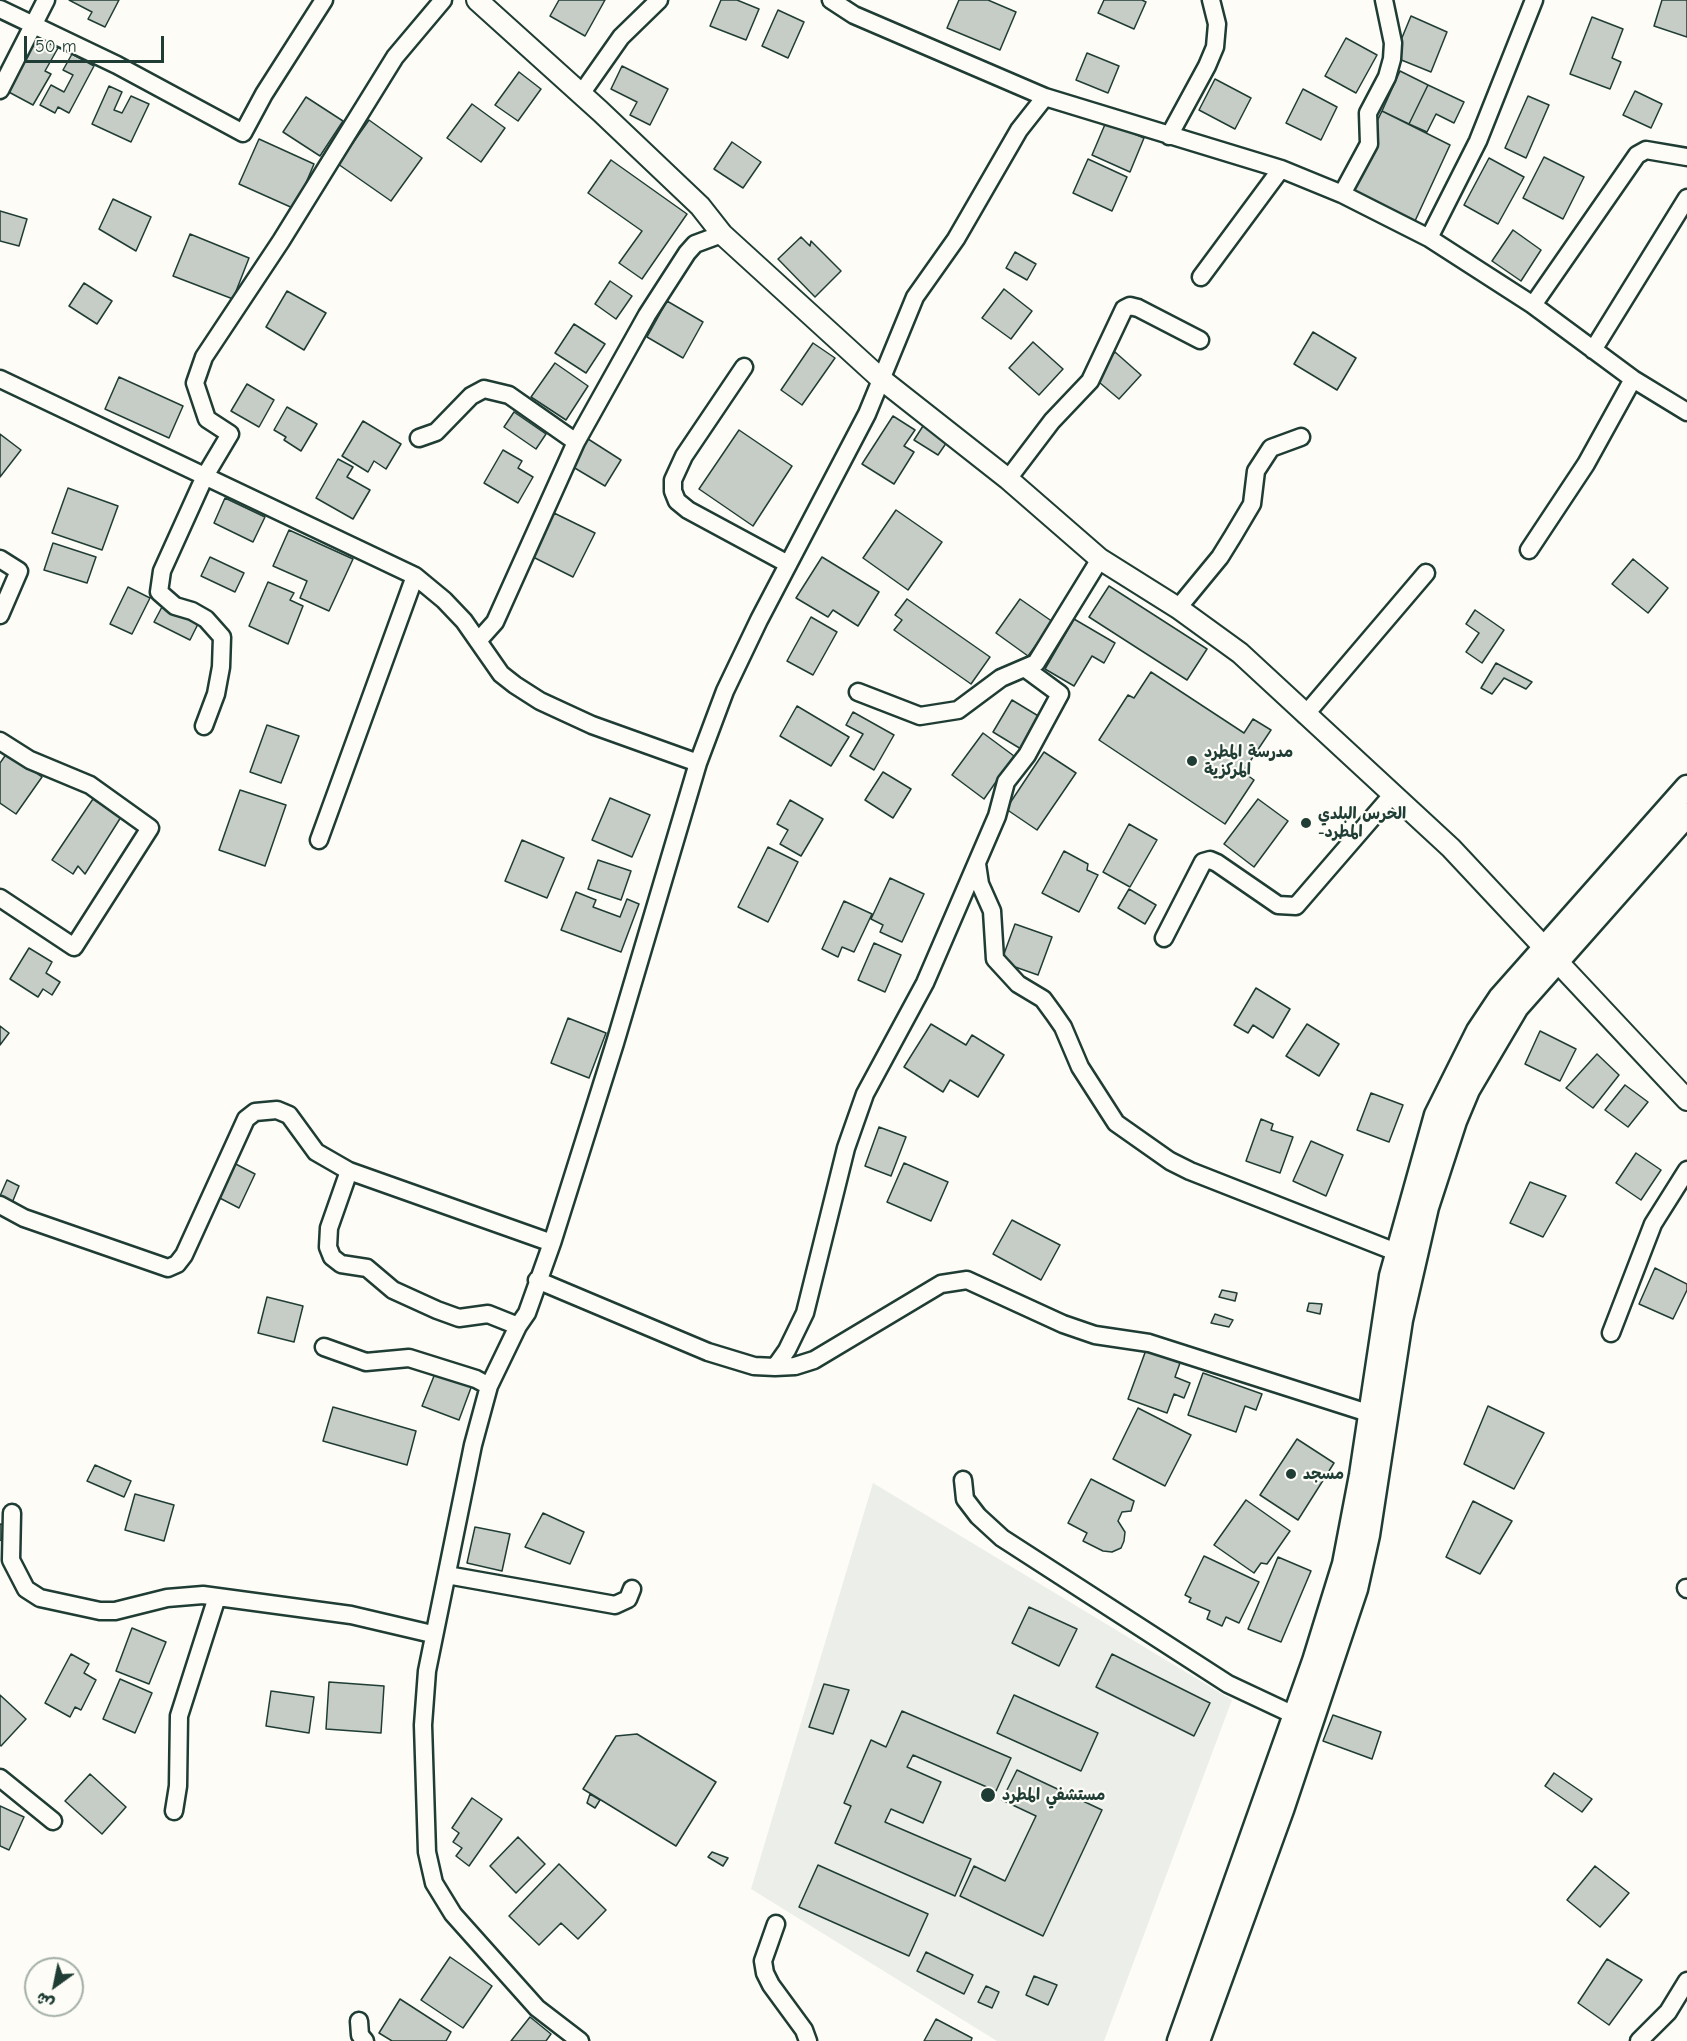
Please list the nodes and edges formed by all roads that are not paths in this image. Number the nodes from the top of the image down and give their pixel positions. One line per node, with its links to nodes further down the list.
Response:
1 (46, 0): 11 (street)
2 (324, 0): 11 (street)
3 (443, 0): 34 (street)
4 (477, 0): 13 (street)
5 (659, 0): 13 (street)
6 (831, 0): 14 (street)
7 (1211, 0): 15 (street)
8 (1384, 0): 18 (street)
9 (1534, 0): 21 (street)
10 (0, 9): 11 (street)
11 (33, 27): 12 (street)
12 (0, 90)
13 (581, 94): 20 (street)
14 (1045, 97): 15 (street); 28 (street)
15 (1169, 136): 17 (street)
16 (1687, 157): 23 (street)
17 (1281, 169): 18 (street); 22 (street)
18 (1342, 194): 21 (street)
19 (1687, 198): 25 (street)
20 (722, 234): 28 (street); 33 (street)
21 (1429, 238): 23 (street)
22 (1201, 278)
23 (1533, 305): 25 (street)
24 (1200, 340): 35 (street)
25 (1593, 350): 29 (street)
26 (744, 368): 39 (street)
27 (0, 379): 34 (street)
28 (881, 379): 35 (street); 39 (street)
29 (1633, 379): 30 (street); 36 (street)
30 (1685, 406)
31 (1301, 437): 42 (street)
32 (419, 438): 33 (street)
33 (576, 442): 44 (street)
34 (204, 476): 41 (street); 48 (street)
35 (1008, 479): 38 (street)
36 (1529, 550)
37 (0, 559): 43 (street)
38 (1101, 559): 42 (street); 45 (street)
39 (788, 564): 50 (street)
40 (1426, 573): 47 (street)
41 (415, 576): 44 (street); 54 (street)
42 (1178, 608): 47 (street)
43 (0, 615)
44 (478, 641): 50 (street)
45 (1026, 669): 46 (street); 55 (street)
46 (858, 692)
47 (1305, 715): 52 (street)
48 (204, 726)
49 (0, 741): 56 (street)
50 (698, 763): 63 (street)
51 (1687, 787): 58 (main road)
52 (1392, 795): 57 (street); 58 (street)
53 (1687, 815): 58 (main road)
54 (319, 840)
55 (977, 863): 64 (street); 69 (street)
56 (0, 898)
57 (1164, 938)
58 (1550, 953): 59 (street); 64 (main road); 82 (main road)
59 (1687, 1100)
60 (1687, 1170): 67 (street)
61 (349, 1171): 62 (street); 63 (street); 66 (street)
62 (0, 1205)
63 (552, 1243): 65 (street)
64 (1396, 1252): 71 (main road)
65 (537, 1280): 66 (street); 69 (street)
66 (518, 1326): 70 (street)
67 (1611, 1333)
68 (324, 1347): 70 (street)
69 (775, 1367): 71 (street)
70 (489, 1386): 74 (street)
71 (1368, 1413): 78 (main road)
72 (963, 1480): 78 (street)
73 (12, 1513): 76 (street)
74 (447, 1575): 75 (street); 77 (street)
75 (632, 1589)
76 (217, 1597): 77 (street); 80 (street)
77 (432, 1634): 87 (street)
78 (1294, 1715): 82 (main road)
79 (0, 1778): 81 (street)
80 (174, 1811)
81 (52, 1821)
82 (1233, 1917): 89 (main road); 90 (main road)
83 (776, 1924): 88 (street)
84 (1687, 1981): 91 (street)
85 (359, 2021): 86 (street)
86 (365, 2041)
87 (580, 2041)
88 (808, 2041)
89 (1179, 2041)
90 (1198, 2041)
91 (1639, 2041)

